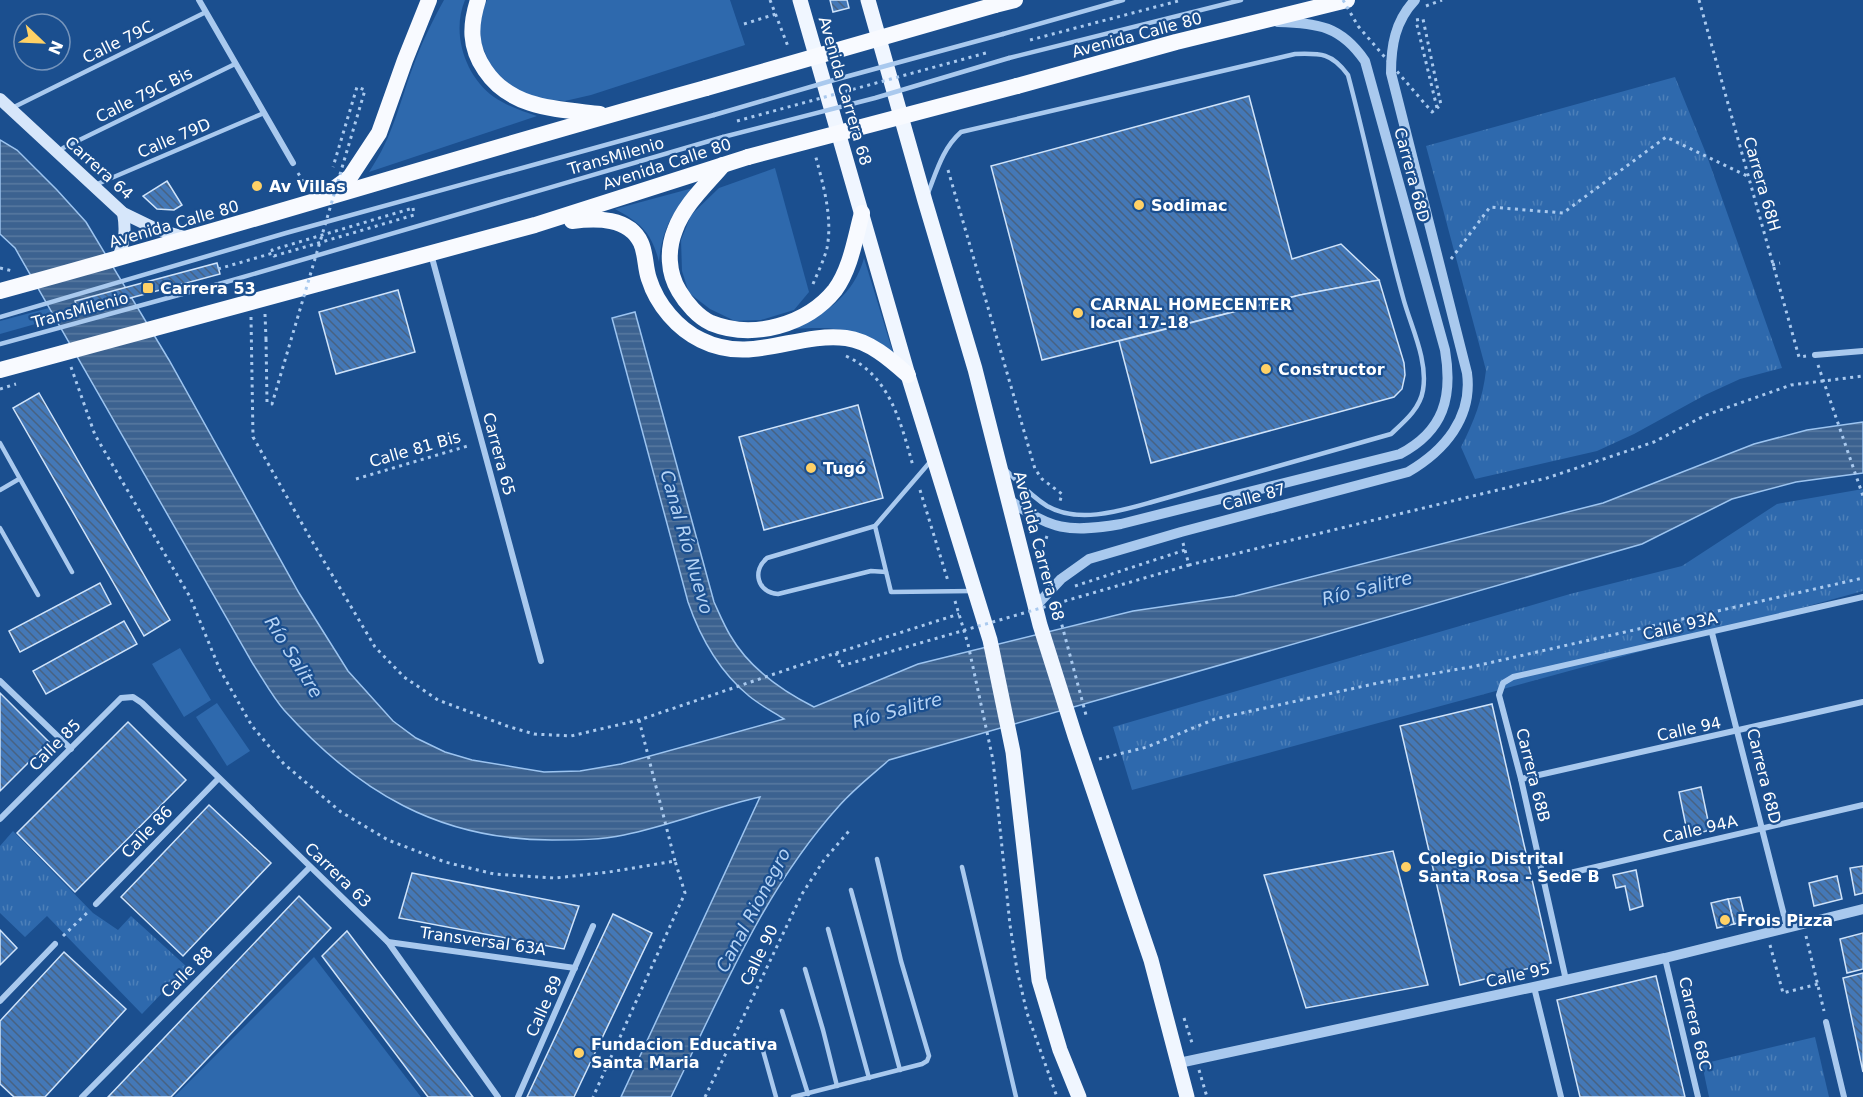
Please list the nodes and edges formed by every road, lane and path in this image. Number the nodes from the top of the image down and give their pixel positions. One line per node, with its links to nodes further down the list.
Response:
1 (199, 0): 13 (street)
2 (478, 0): 24 (highway)
3 (800, 0): 36 (main road, Avenida Carrera 68)
4 (868, 0): 33 (main road, Avenida Carrera 68)
5 (1015, 0): 24 (highway, Avenida Calle 80, bridge)
6 (1123, 0): 52 (lane, TransMilenio, bridge)
7 (1182, 0): 17 (path)
8 (1241, 0): 53 (lane, TransMilenio, bridge)
9 (1345, 0): 15 (highway, Avenida Calle 80); 21 (path, bridge)
10 (1415, 0): 48 (street, Carrera 68D)
11 (1699, 0): 31 (path, Carrera 68H)
12 (427, 2): 34 (highway)
13 (206, 12): 19 (street); 22 (lane, Calle 79C)
14 (776, 14): 16 (path)
15 (1256, 23): 29 (highway, Avenida Calle 80, bridge); 62 (street, Carrera 68D)
16 (744, 24)
17 (1028, 41)
18 (993, 50): 25 (path, bridge)
19 (235, 64): 23 (street); 26 (lane, Calle 79C Bis)
20 (0, 99): 22 (main road, Carrera 64)
21 (1437, 108): 21 (path, bridge)
22 (9, 109): 32 (main road, Carrera 64)
23 (264, 113): 28 (street); 32 (lane, Calle 79D)
24 (607, 115): 34 (highway, Avenida Calle 80)
25 (729, 123)
26 (63, 148)
27 (943, 153): 33 (lane); 66 (lane); 70 (path)
28 (293, 163): 34 (path)
29 (723, 165): 36 (highway); 37 (highway, Avenida Calle 80)
30 (333, 167): 38 (path, bridge)
31 (1747, 176): 44 (path, Carrera 68H); 48 (path)
32 (93, 186): 35 (main road, Carrera 64)
33 (925, 201): 66 (main road, Avenida Carrera 68)
34 (315, 202): 39 (highway, Avenida Calle 80)
35 (123, 213): 39 (main road, Carrera 64); 42 (main road)
36 (862, 213): 58 (main road, Avenida Carrera 68)
37 (535, 225): 41 (highway, Avenida Calle 80); 58 (highway)
38 (321, 237): 40 (path); 40 (path, bridge); 50 (path, bridge)
39 (189, 238): 42 (highway, Avenida Calle 80)
40 (273, 253): 46 (path)
41 (431, 253): 54 (highway, Avenida Calle 80); 63 (street, Carrera 65)
42 (117, 259): 49 (highway, Avenida Calle 80)
43 (1780, 263): 44 (path)
44 (1773, 265): 56 (path, Carrera 68H)
45 (0, 268): 47 (path)
46 (218, 269)
47 (15, 271)
48 (1440, 272): 61 (street, Carrera 68D)
49 (0, 291)
50 (265, 313)
51 (251, 316): 96 (path)
52 (0, 317)
53 (0, 344)
54 (66, 351): 57 (highway, Avenida Calle 80); 108 (path)
55 (1863, 351): 56 (street)
56 (1815, 355): 60 (path)
57 (0, 370)
58 (908, 375): 65 (main road, Avenida Carrera 68)
59 (1863, 376): 60 (path)
60 (1823, 381): 71 (path); 76 (path)
61 (1466, 404): 81 (street, Calle 87)
62 (1441, 415): 72 (street, Calle 87)
63 (482, 442): 67 (path, Calle 81 Bis); 90 (street, Carrera 65)
64 (0, 443): 68 (lane)
65 (934, 458): 73 (lane); 82 (main road, Avenida Carrera 68)
66 (999, 464): 72 (main road, Avenida Carrera 68)
67 (356, 478)
68 (19, 479): 69 (lane); 77 (lane)
69 (0, 490)
70 (1062, 494)
71 (1863, 496)
72 (1008, 499): 85 (main road, Avenida Carrera 68)
73 (875, 526): 78 (lane); 78 (lane)
74 (0, 528): 83 (lane)
75 (1043, 548): 81 (path)
76 (1189, 565): 80 (path); 89 (path, bridge)
77 (72, 572)
78 (886, 572): 82 (lane)
79 (1863, 578): 99 (path)
80 (1075, 586)
81 (1052, 588): 85 (street, Calle 87); 95 (path)
82 (975, 591): 145 (main road, Avenida Carrera 68)
83 (38, 596)
84 (1863, 597): 87 (street, Calle 93A)
85 (1035, 607): 132 (main road, Avenida Carrera 68)
86 (959, 614): 89 (path)
87 (1712, 633): 92 (street, Calle 93A); 97 (street, Carrera 68D)
88 (968, 644): 100 (path)
89 (836, 653): 96 (path)
90 (541, 661)
91 (0, 681): 98 (street)
92 (1503, 683): 102 (street, Carrera 68B)
93 (133, 697): 98 (street, Calle 85); 101 (street, Carrera 63)
94 (1863, 702): 97 (street, Calle 94)
95 (1087, 718)
96 (639, 720): 108 (path)
97 (1737, 732): 102 (street, Calle 94); 105 (street, Carrera 68D)
98 (71, 748): 104 (street, Calle 85)
99 (1099, 759)
100 (993, 760)
101 (218, 778): 109 (street, Carrera 63); 113 (street, Calle 86)
102 (1521, 779): 111 (street, Carrera 68B)
103 (1863, 805): 105 (street, Calle 94A)
104 (0, 819)
105 (1762, 828): 111 (street, Calle 94A); 117 (street, Carrera 68D)
106 (849, 831): 141 (path, Calle 90)
107 (877, 859): 133 (lane)
108 (675, 861): 140 (path)
109 (310, 867): 120 (street, Carrera 63); 137 (street, Calle 88)
110 (962, 867): 144 (lane)
111 (1544, 879): 125 (street, Carrera 68B)
112 (851, 890): 133 (lane)
113 (96, 904): 121 (path)
114 (1863, 909): 115 (street, Calle 95)
115 (1803, 923): 117 (street, Calle 95); 126 (path)
116 (593, 926): 123 (street, Calle 89)
117 (1787, 927): 119 (street, Calle 95)
118 (828, 929): 134 (lane)
119 (1767, 932): 122 (street, Calle 95); 126 (path)
120 (388, 942): 123 (street, Transversal 63A); 138 (street, Carrera 63)
121 (55, 944): 128 (street)
122 (1665, 958): 125 (street, Calle 95); 148 (street, Carrera 68C)
123 (575, 968): 139 (street, Calle 89)
124 (805, 969): 135 (lane)
125 (1566, 980): 127 (street, Calle 95)
126 (1818, 984): 130 (path)
127 (1534, 987): 132 (street, Calle 95); 147 (street)
128 (0, 1001)
129 (782, 1011): 136 (lane)
130 (1826, 1022): 149 (street)
131 (762, 1047): 142 (lane)
132 (1179, 1063): 146 (main road, Avenida Carrera 68)
133 (900, 1070): 134 (lane)
134 (869, 1077): 135 (lane)
135 (837, 1086): 136 (lane)
136 (808, 1094): 143 (lane)
137 (82, 1097)
138 (498, 1097)
139 (518, 1097)
140 (593, 1097)
141 (705, 1097)
142 (776, 1097)
143 (793, 1097)
144 (1016, 1097)
145 (1079, 1097)
146 (1187, 1097)
147 (1561, 1097)
148 (1698, 1097)
149 (1844, 1097)

